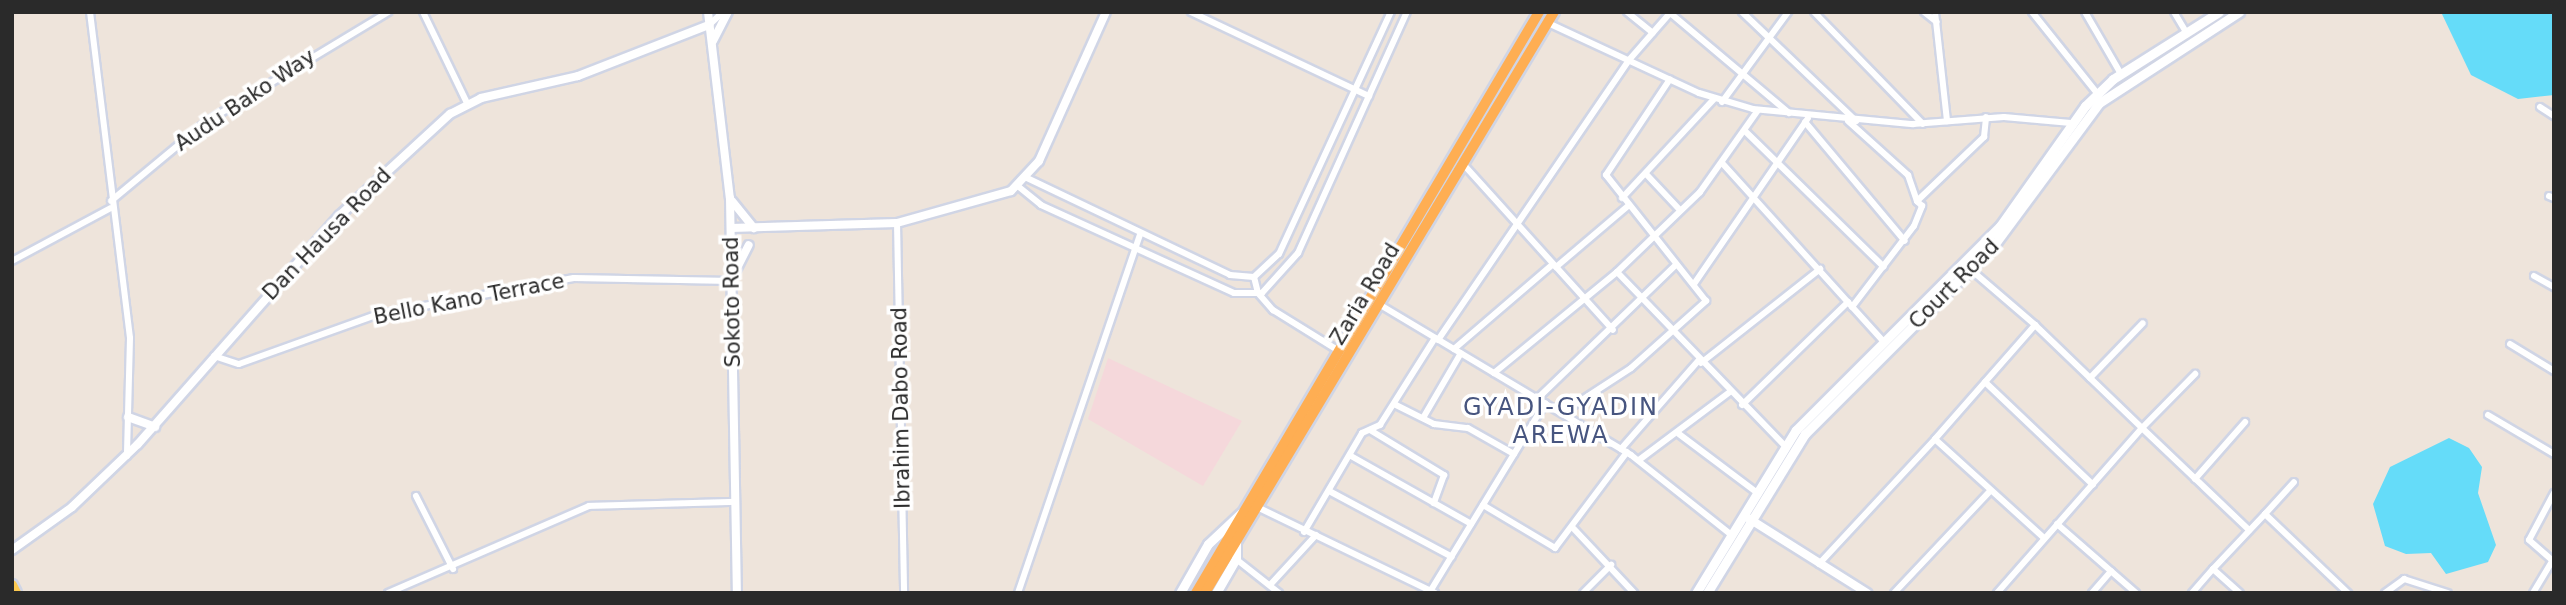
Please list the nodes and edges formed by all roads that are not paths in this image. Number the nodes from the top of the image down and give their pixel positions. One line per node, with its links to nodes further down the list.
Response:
1 (90, 12): 64 (street)
2 (388, 12): 64 (street, Audu Bako Way)
3 (423, 12): 41 (street)
4 (706, 12): 26 (street, Sokoto Road); 27 (street)
5 (725, 12): 26 (street); 31 (street)
6 (1105, 12): 58 (street)
7 (1191, 12): 36 (street)
8 (1391, 12): 36 (street)
9 (1407, 12): 38 (street)
10 (1539, 12): 100 (highway, Zaria Road)
11 (1554, 12): 25 (highway, Zaria Road)
12 (1628, 12): 29 (street)
13 (1742, 12): 30 (street)
14 (1788, 12): 30 (street)
15 (1814, 12): 52 (street)
16 (1924, 12): 24 (street)
17 (1935, 12): 24 (street)
18 (2085, 12): 34 (street)
19 (2174, 12): 28 (street)
20 (2219, 12): 28 (main road, Court Road)
21 (2239, 12): 81 (main road, Court Road)
22 (1670, 13): 29 (street); 33 (street)
23 (2037, 14): 37 (street)
24 (1937, 22): 50 (street)
25 (1548, 23): 32 (street); 56 (highway, Zaria Road)
26 (709, 25): 27 (street, Dan Hausa Road); 31 (street, Sokoto Road)
27 (688, 31): 41 (street, Dan Hausa Road)
28 (2186, 32): 34 (main road, Court Road)
29 (1653, 33): 32 (street)
30 (1769, 36): 33 (street); 49 (street)
31 (712, 44): 61 (street, Sokoto Road)
32 (1629, 60): 35 (street); 68 (street)
33 (1743, 74): 40 (street); 44 (street)
34 (2121, 74): 37 (main road, Court Road)
35 (1670, 79): 39 (street); 62 (street)
36 (1355, 89): 38 (street); 84 (street)
37 (2097, 93): 51 (main road, Court Road)
38 (1369, 96): 88 (street)
39 (1714, 99): 40 (street); 57 (street)
40 (1722, 102): 43 (street)
41 (467, 103): 102 (street, Dan Hausa Road)
42 (2540, 107): 45 (street)
43 (1758, 110): 44 (street); 53 (street)
44 (1790, 114): 47 (street)
45 (2554, 116)
46 (1986, 117): 50 (street); 51 (street); 63 (street)
47 (1807, 120): 48 (street); 54 (street); 73 (street)
48 (1847, 121): 49 (street); 63 (street)
49 (1856, 121): 52 (street)
50 (1947, 121): 52 (street)
51 (2071, 123): 98 (main road, Court Road)
52 (1923, 124)
53 (1745, 131): 54 (street); 55 (street)
54 (1778, 162): 60 (street); 79 (street)
55 (1723, 163): 60 (street); 66 (street)
56 (1464, 165): 68 (street); 92 (highway, Zaria Road)
57 (1647, 175): 62 (street); 66 (street)
58 (1027, 178): 59 (street); 71 (street)
59 (1018, 187): 67 (street); 75 (street)
60 (1754, 197): 80 (street); 86 (street)
61 (730, 198): 69 (street, Sokoto Road); 70 (street)
62 (1622, 198): 65 (street)
63 (1917, 201): 73 (street)
64 (111, 204): 76 (street, Audu Bako Way); 116 (street)
65 (1628, 206): 72 (street); 78 (street)
66 (1680, 210): 72 (street)
67 (897, 223): 70 (street); 172 (street, Ibrahim Dabo Road)
68 (1522, 223): 78 (street); 97 (street)
69 (730, 228): 70 (street); 85 (street, Sokoto Road)
70 (754, 228)
71 (1140, 235): 75 (street); 84 (street)
72 (1654, 237): 77 (street); 82 (street)
73 (1905, 240): 79 (street)
74 (749, 245): 85 (street)
75 (1135, 249): 88 (street); 173 (street)
76 (12, 261)
77 (1676, 265): 86 (street); 90 (street)
78 (1554, 266): 89 (street); 101 (street)
79 (1884, 267): 91 (street)
80 (1820, 269): 91 (street); 103 (street)
81 (1970, 269): 94 (street); 145 (main road, Court Road)
82 (1617, 272): 89 (street); 90 (street)
83 (2534, 276): 87 (street)
84 (1254, 277): 88 (street)
85 (733, 278): 102 (street, Bello Kano Terrace); 139 (street, Sokoto Road)
86 (1694, 284): 96 (street)
87 (2554, 288)
88 (1258, 293): 100 (street)
89 (1584, 300): 95 (street); 105 (street)
90 (1643, 300): 95 (street); 96 (street)
91 (1850, 305): 98 (street); 113 (street)
92 (1382, 306): 97 (street); 142 (highway, Zaria Road)
93 (2143, 323): 107 (street)
94 (2035, 325): 107 (street); 108 (street)
95 (1613, 330): 110 (street)
96 (1671, 330): 103 (street); 114 (street)
97 (1436, 339): 101 (street); 112 (street)
98 (1882, 340): 124 (main road, Court Road)
99 (2510, 344): 104 (street)
100 (1339, 351): 143 (highway, Zaria Road)
101 (1458, 351): 105 (street); 117 (street)
102 (214, 356): 119 (street, Dan Hausa Road)
103 (1700, 362): 109 (street); 125 (street)
104 (2554, 371)
105 (1494, 373): 110 (street)
106 (2195, 374): 120 (street)
107 (2090, 378): 120 (street)
108 (1985, 382): 123 (street); 133 (street)
109 (1730, 392): 113 (street); 122 (street)
110 (1537, 399): 111 (street)
111 (1545, 403): 114 (street); 126 (street)
112 (1394, 404): 117 (street); 121 (street)
113 (1742, 405): 124 (street)
114 (1562, 414): 125 (street)
115 (2488, 415): 127 (street)
116 (128, 417): 119 (street); 128 (street)
117 (1423, 418): 126 (street)
118 (2245, 422): 131 (street)
119 (155, 427): 128 (street, Dan Hausa Road)
120 (2142, 428): 131 (street); 133 (street)
121 (1370, 430): 129 (street); 140 (street)
122 (1679, 434): 130 (street); 135 (street)
123 (1935, 439): 134 (street); 161 (street)
124 (1785, 446): 135 (main road, Court Road)
125 (1624, 450): 130 (street); 148 (street)
126 (1514, 454): 141 (street)
127 (2554, 454)
128 (127, 456): 152 (street, Dan Hausa Road)
129 (1351, 456): 136 (street); 140 (street)
130 (1639, 460): 151 (street)
131 (2195, 479): 149 (street)
132 (2294, 482): 144 (street)
133 (2093, 485): 147 (street)
134 (1991, 490): 154 (street); 185 (street)
135 (1755, 491): 145 (main road, Court Road)
136 (1331, 492): 150 (street); 158 (street)
137 (2554, 493): 160 (street)
138 (416, 496): 163 (street)
139 (735, 502): 163 (street); 171 (street, Sokoto Road)
140 (1434, 503): 146 (street)
141 (1483, 505): 146 (street); 148 (street)
142 (1255, 506): 150 (street); 156 (highway, Zaria Road)
143 (1241, 513): 174 (main road); 175 (highway, Zaria Road)
144 (2265, 514): 149 (street); 191 (street)
145 (1744, 516): 151 (main road, Court Road); 161 (street); 183 (main road, Court Road)
146 (1471, 524): 158 (street)
147 (2057, 524): 154 (street); 165 (street)
148 (1574, 529): 162 (street)
149 (2249, 530): 164 (street)
150 (1304, 532): 153 (street)
151 (1729, 533): 182 (main road, Court Road)
152 (29, 535): 155 (street, Dan Hausa Road); 157 (street, Dan Hausa Road)
153 (1316, 535): 167 (street); 168 (street)
154 (2045, 538): 186 (street)
155 (12, 540)
156 (1236, 540): 159 (main road); 176 (highway, Zaria Road)
157 (12, 550)
158 (1452, 556): 168 (street)
159 (1236, 559): 167 (street); 177 (main road)
160 (2553, 561): 194 (street)
161 (1819, 564): 184 (street)
162 (1611, 565): 180 (street); 181 (street)
163 (453, 569): 170 (street)
164 (2213, 569): 189 (street); 190 (street)
165 (2111, 571): 187 (street); 188 (street)
166 (12, 585): 169 (main road)
167 (1270, 585): 178 (street)
168 (1430, 590): 179 (street)
169 (16, 593)
170 (388, 593)
171 (737, 593)
172 (904, 593)
173 (1018, 593)
174 (1180, 593)
175 (1196, 593)
176 (1205, 593)
177 (1216, 593)
178 (1279, 593)
179 (1416, 593)
180 (1583, 593)
181 (1634, 593)
182 (1696, 593)
183 (1707, 593)
184 (1867, 593)
185 (1894, 593)
186 (1997, 593)
187 (2092, 593)
188 (2136, 593)
189 (2192, 593)
190 (2240, 593)
191 (2348, 593)
192 (2385, 593): 193 (street)
193 (2448, 593)
194 (2533, 593)

